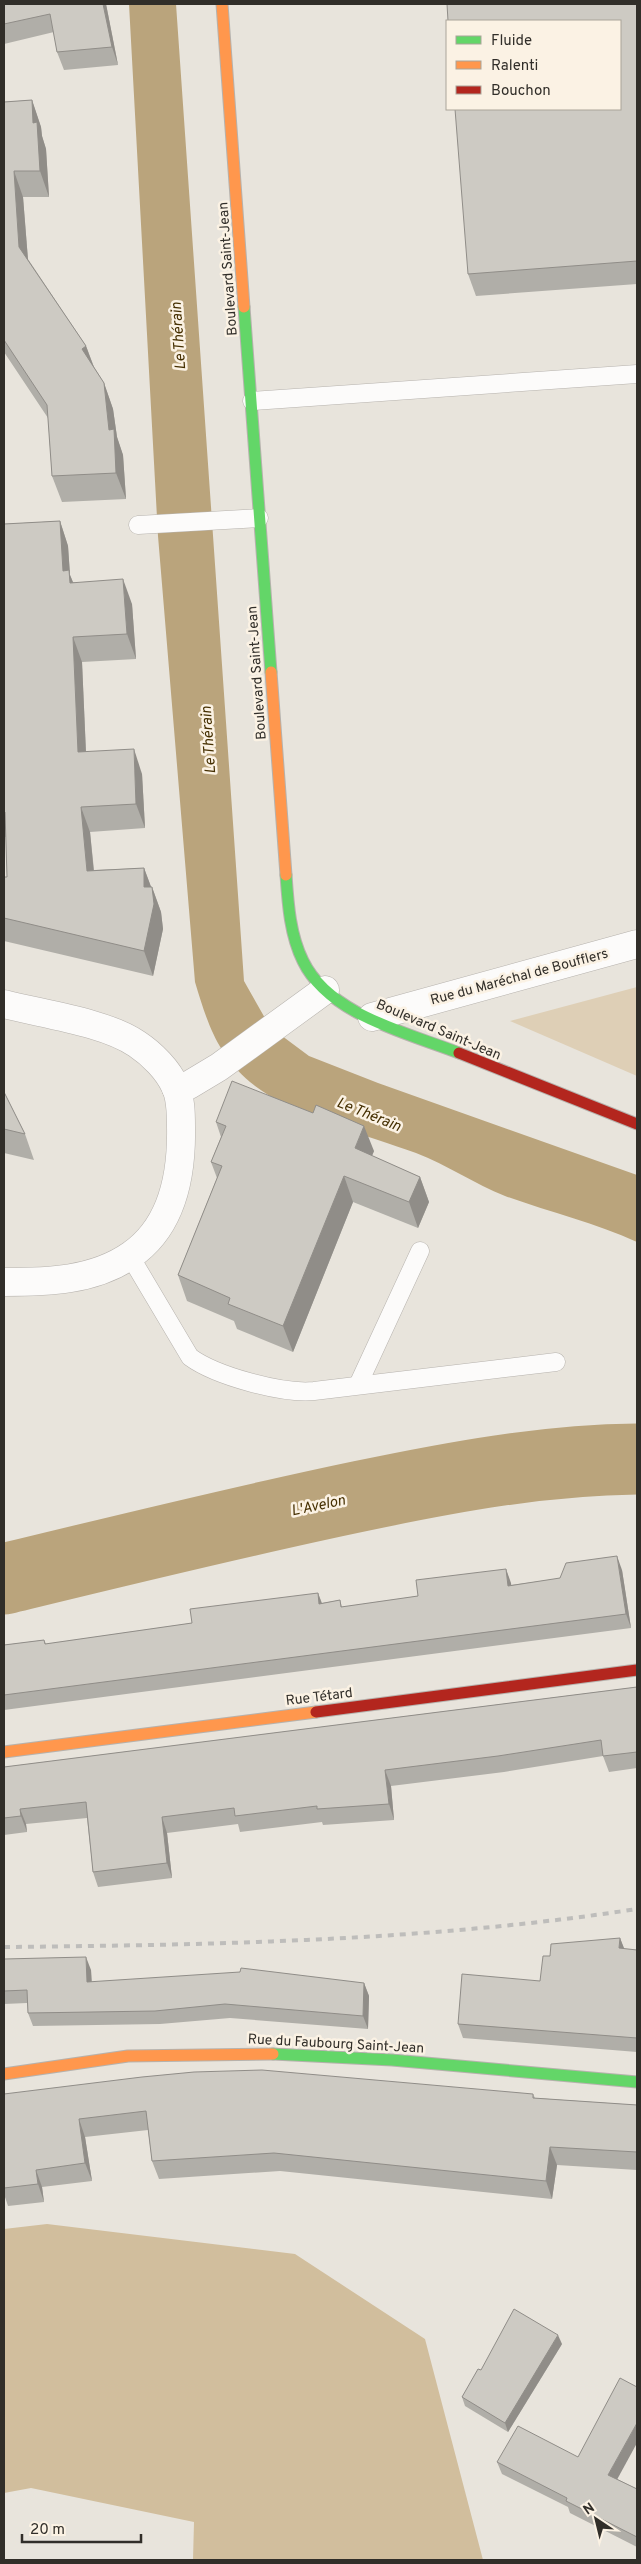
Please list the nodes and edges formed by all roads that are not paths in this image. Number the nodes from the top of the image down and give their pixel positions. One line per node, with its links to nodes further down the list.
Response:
1 (222, 4): 3 (main road, Boulevard Saint-Jean)
2 (637, 374): 3 (lane)
3 (252, 402): 4 (main road, Boulevard Saint-Jean)
4 (259, 518): 5 (lane); 7 (main road, Boulevard Saint-Jean)
5 (138, 525)
6 (637, 944): 9 (street, Rue du Maréchal de Boufflers)
7 (326, 990): 9 (main road, Boulevard Saint-Jean); 10 (street)
8 (4, 1004): 10 (street)
9 (372, 1017): 11 (main road, Boulevard Saint-Jean)
10 (176, 1088): 13 (street)
11 (637, 1124)
12 (420, 1251): 16 (lane)
13 (130, 1256): 14 (street); 16 (lane)
14 (4, 1282)
15 (556, 1362): 16 (lane)
16 (358, 1385)
17 (637, 1670): 18 (main road, Rue Tétard)
18 (4, 1752)
19 (4, 2074): 20 (main road, Rue du Faubourg Saint-Jean)
20 (637, 2082)

